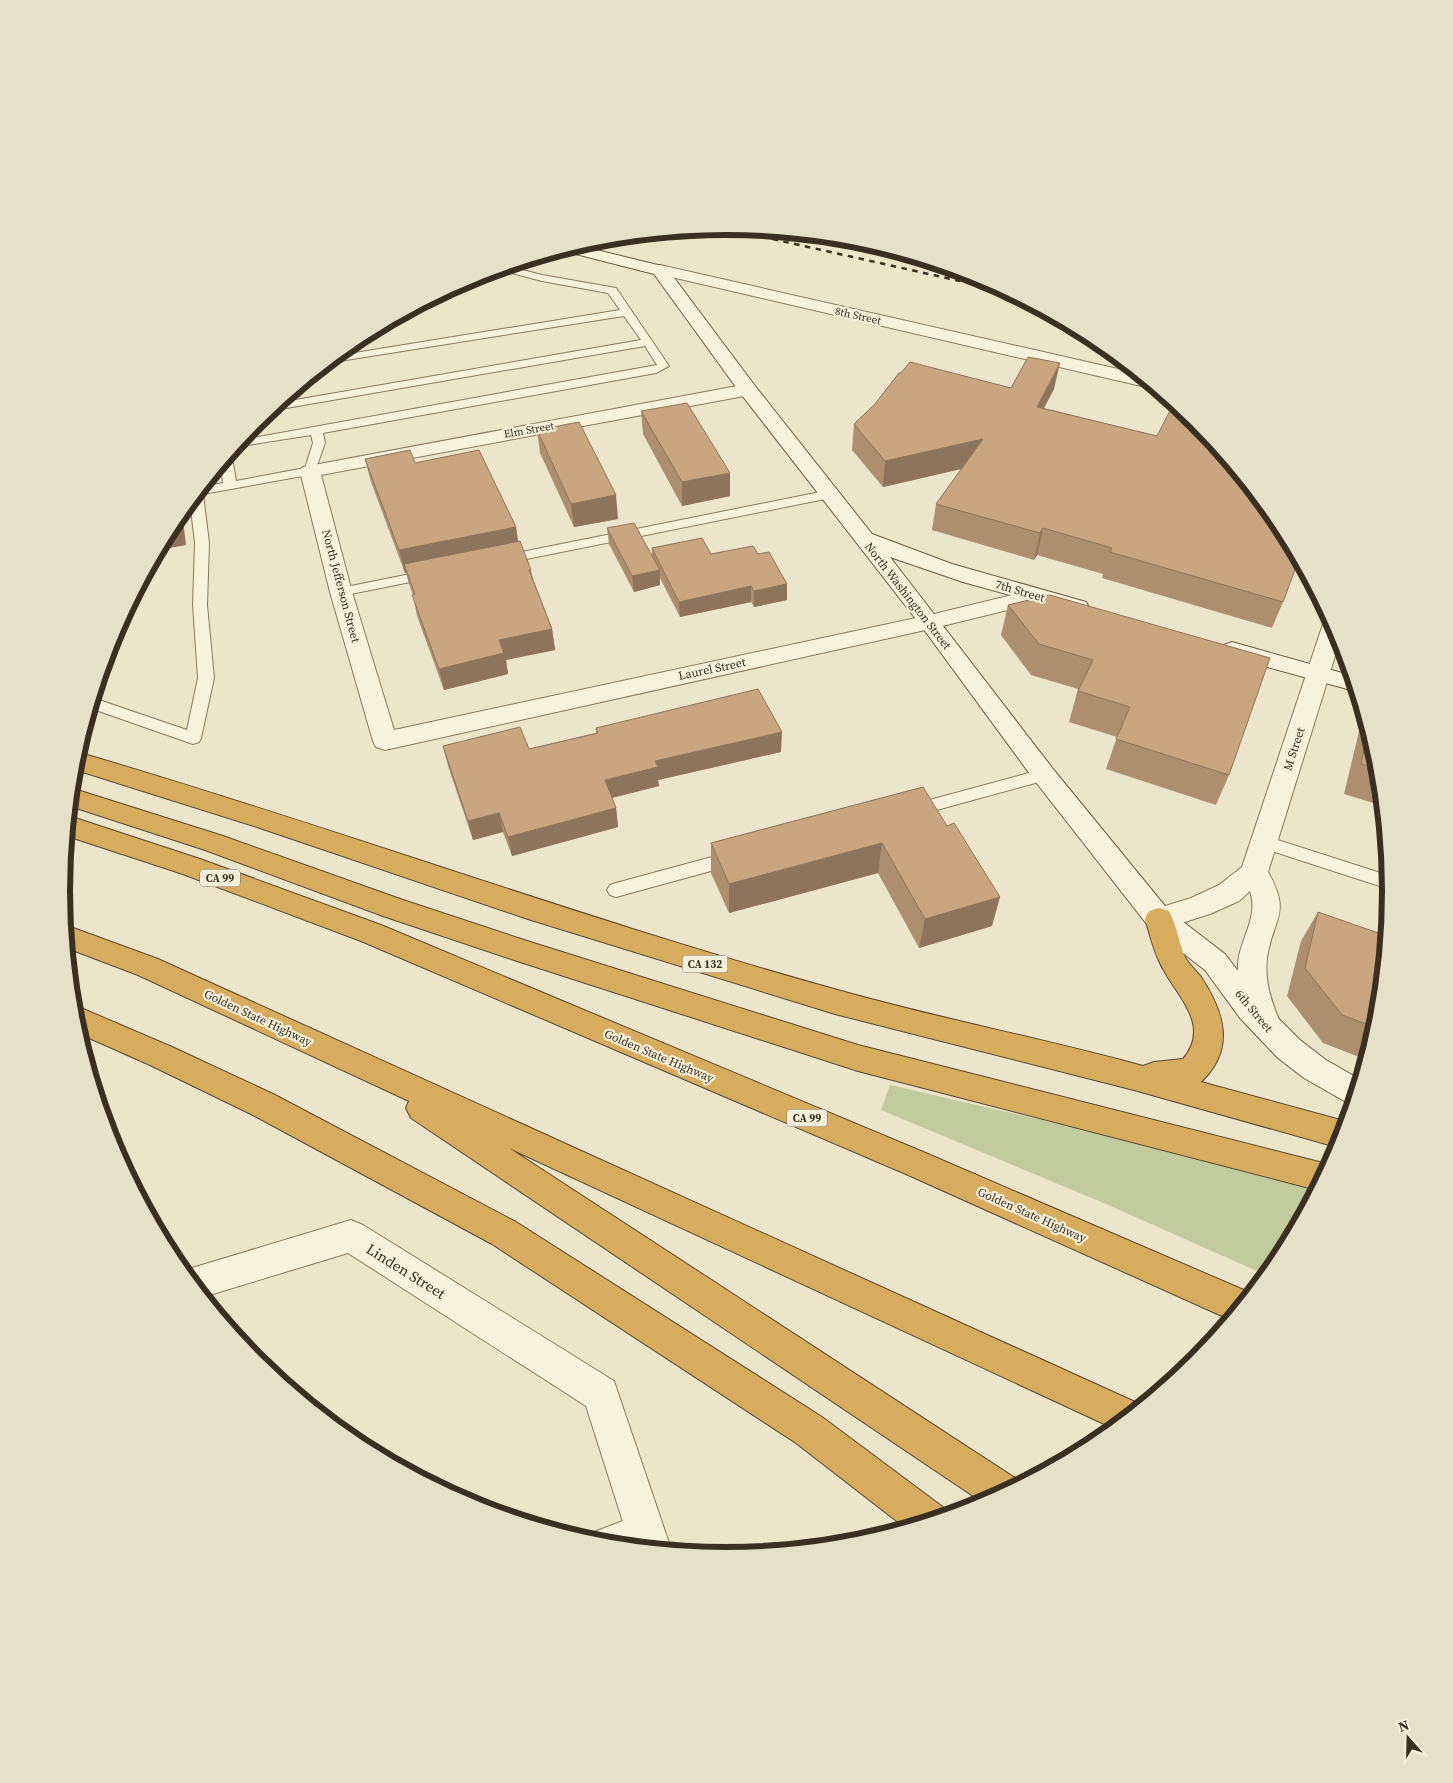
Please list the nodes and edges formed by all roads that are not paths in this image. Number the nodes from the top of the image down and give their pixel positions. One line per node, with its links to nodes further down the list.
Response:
1 (582, 252): 2 (street, 8th Street)
2 (660, 270): 9 (street, 8th Street); 10 (street, North Washington Street)
3 (513, 271): 4 (lane)
4 (627, 312): 5 (lane); 7 (lane)
5 (648, 342): 11 (lane); 12 (lane)
6 (354, 352): 7 (lane)
7 (355, 356): 8 (lane)
8 (346, 358)
9 (1135, 379)
10 (748, 390): 15 (street, Elm Street); 18 (street, North Washington Street)
11 (286, 406)
12 (316, 430): 13 (lane); 15 (lane)
13 (248, 442)
14 (227, 466): 16 (lane)
15 (310, 471): 16 (lane); 23 (street, North Jefferson Street)
16 (230, 486): 17 (lane)
17 (208, 490)
18 (830, 494): 20 (street, North Washington Street); 21 (lane)
19 (197, 504): 31 (lane)
20 (861, 536): 24 (street, 7th Street); 26 (street, North Washington Street)
21 (488, 562)
22 (439, 572): 23 (lane)
23 (341, 592): 32 (street, North Jefferson Street)
24 (1037, 596): 25 (street, 7th Street); 26 (street, Laurel Street)
25 (1094, 612)
26 (930, 622): 32 (street, Laurel Street); 34 (street, North Washington Street)
27 (1331, 635): 29 (street, M Street)
28 (1215, 646): 29 (street)
29 (1318, 674): 30 (street); 38 (street, M Street)
30 (1349, 683)
31 (97, 705)
32 (385, 741)
33 (83, 763): 48 (highway, CA 132)
34 (1044, 775): 36 (lane); 43 (street, North Washington Street)
35 (77, 799): 51 (highway)
36 (892, 816)
37 (73, 828): 53 (highway, Golden State Highway / CA 99)
38 (1265, 842): 40 (street, M Street); 41 (lane)
39 (750, 854): 42 (lane)
40 (1254, 873): 43 (street); 46 (street)
41 (1383, 880)
42 (616, 890)
43 (1159, 919): 46 (street, 6th Street); 48 (highway)
44 (71, 938): 47 (highway, Golden State Highway)
45 (83, 1022): 56 (highway)
46 (1268, 1029): 49 (street, 6th Street)
47 (350, 1060): 54 (highway, Golden State Highway); 55 (highway)
48 (1134, 1076): 50 (highway, CA 132)
49 (1352, 1091)
50 (1337, 1133)
51 (1318, 1175)
52 (199, 1282): 57 (street, Linden Street)
53 (1237, 1304)
54 (1123, 1414)
55 (997, 1489)
56 (924, 1517)
57 (647, 1537): 58 (lane)
58 (627, 1540)

